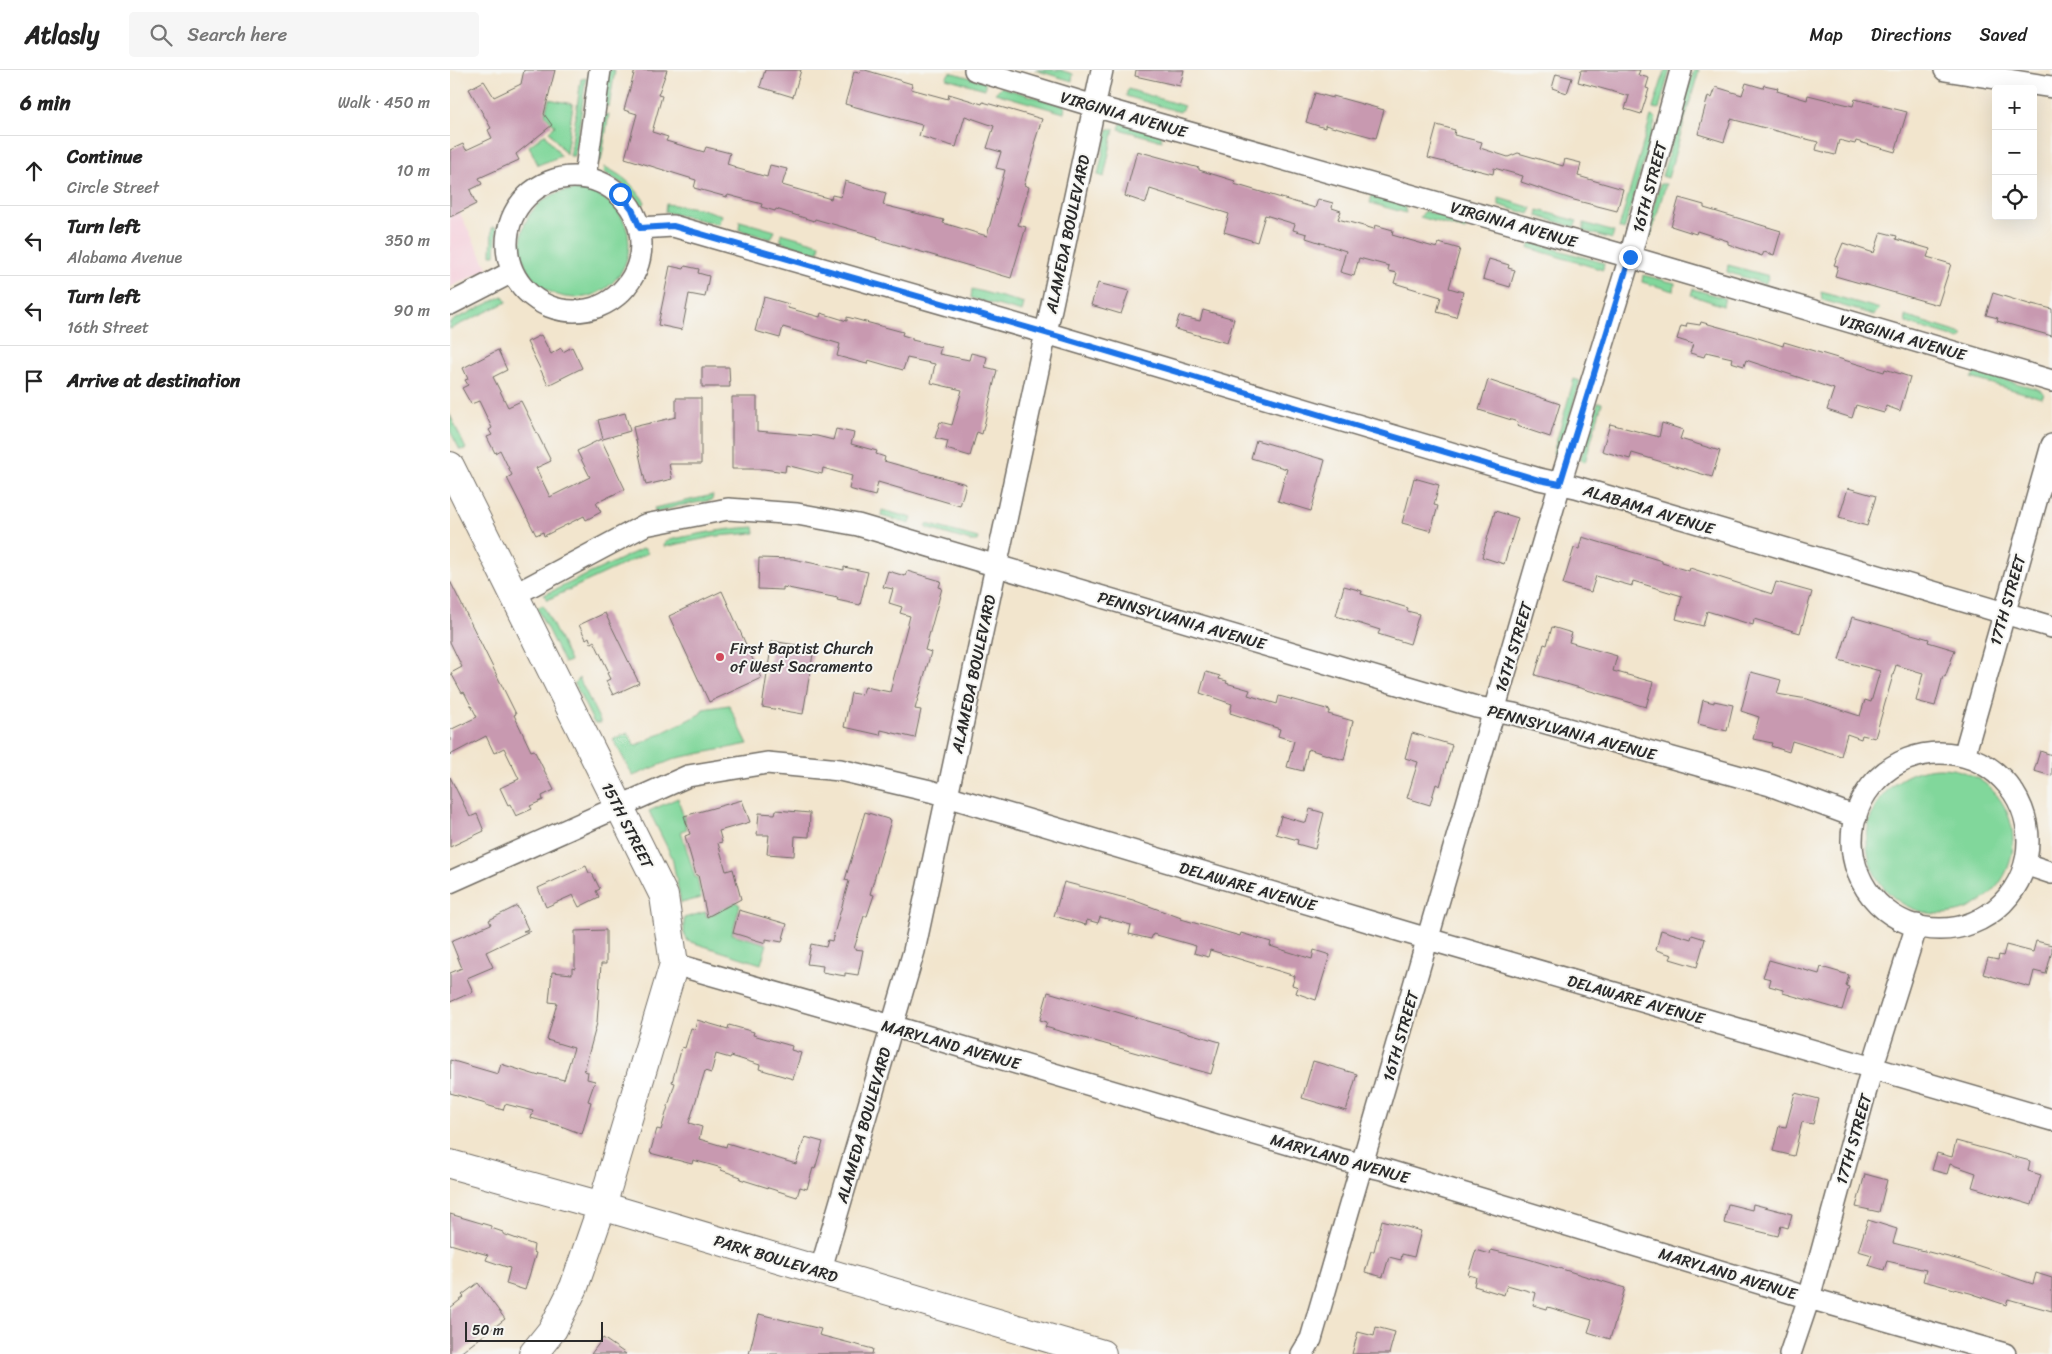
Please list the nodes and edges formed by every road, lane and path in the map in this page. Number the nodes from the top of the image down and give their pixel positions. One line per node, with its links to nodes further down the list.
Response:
1 (600, 70): 8 (street)
2 (975, 70): 7 (street, VIRGINIA AVENUE)
3 (1102, 70): 7 (street, ALAMEDA BOULEVARD)
4 (1682, 70): 10 (street, 16TH STREET)
5 (1945, 70): 6 (street)
6 (2052, 87)
7 (1094, 106): 10 (street, VIRGINIA AVENUE); 13 (street, ALAMEDA BOULEVARD)
8 (585, 177): 9 (street); 11 (street)
9 (640, 228): 11 (street); 13 (street, ALABAMA AVENUE)
10 (1630, 257): 14 (street, VIRGINIA AVENUE); 17 (street, 16TH STREET)
11 (512, 272): 12 (street)
12 (450, 304)
13 (1046, 333): 17 (street, ALABAMA AVENUE); 18 (street, ALAMEDA BOULEVARD)
14 (2052, 381)
15 (2052, 445): 20 (street, 17TH STREET)
16 (450, 466): 19 (street, 15TH STREET)
17 (1560, 484): 20 (street, ALABAMA AVENUE); 22 (street, 16TH STREET)
18 (995, 565): 19 (street, PENNSYLVANIA AVENUE); 22 (street, PENNSYLVANIA AVENUE); 24 (street, ALAMEDA BOULEVARD)
19 (514, 594): 25 (street, 15TH STREET)
20 (2004, 613): 21 (street, ALABAMA AVENUE); 23 (street, 17TH STREET)
21 (2052, 627)
22 (1494, 711): 26 (street, PENNSYLVANIA AVENUE); 31 (street, 16TH STREET)
23 (1964, 756): 26 (street); 27 (street)
24 (947, 797): 25 (street, DELAWARE AVENUE); 31 (street, DELAWARE AVENUE); 33 (street, ALAMEDA BOULEVARD)
25 (618, 808): 29 (street, DELAWARE AVENUE); 32 (street, 15TH STREET)
26 (1856, 817): 30 (street)
27 (2025, 864): 28 (street); 30 (street)
28 (2052, 872)
29 (450, 882)
30 (1917, 925): 34 (street, 17TH STREET)
31 (1428, 939): 34 (street, DELAWARE AVENUE); 37 (street, 16TH STREET)
32 (674, 964): 33 (street, MARYLAND AVENUE); 38 (street, 15TH STREET)
33 (892, 1026): 37 (street, MARYLAND AVENUE); 39 (street, ALAMEDA BOULEVARD)
34 (1872, 1068): 35 (street, DELAWARE AVENUE); 40 (street, 17TH STREET)
35 (2052, 1120)
36 (450, 1164): 38 (street, PARK BOULEVARD)
37 (1362, 1165): 40 (street, MARYLAND AVENUE); 41 (street, 16TH STREET)
38 (602, 1206): 39 (street, PARK BOULEVARD); 42 (street, 15TH STREET)
39 (820, 1272): 43 (street, PARK BOULEVARD)
40 (1808, 1298): 44 (street, 17TH STREET); 45 (street, MARYLAND AVENUE)
41 (1308, 1349)
42 (534, 1354)
43 (1102, 1354)
44 (1790, 1354)
45 (2005, 1354)

